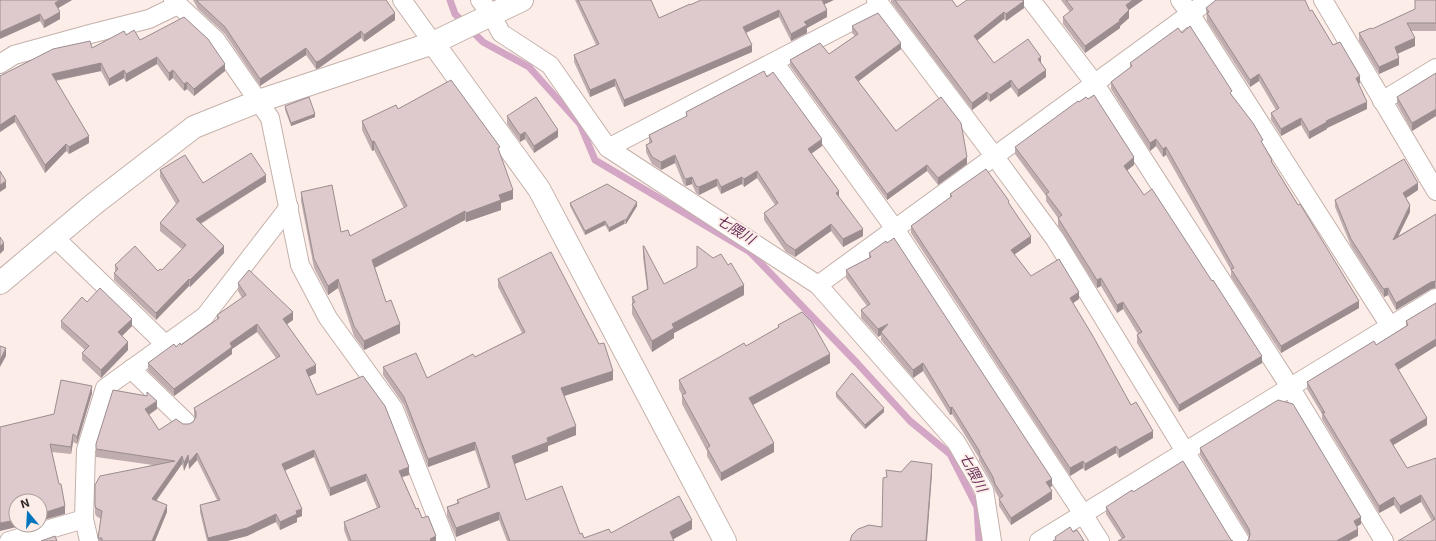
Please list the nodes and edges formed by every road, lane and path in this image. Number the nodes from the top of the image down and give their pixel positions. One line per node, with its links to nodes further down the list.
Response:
1 (402, 0): 11 (street)
2 (522, 0): 9 (street)
3 (1031, 0): 15 (street)
4 (1180, 0): 10 (street)
5 (1209, 0): 10 (street)
6 (1323, 0): 17 (street)
7 (175, 2): 13 (street); 16 (street)
8 (879, 3): 12 (street); 19 (street)
9 (483, 12): 11 (street); 18 (street)
10 (1191, 15): 15 (street); 27 (street)
11 (440, 39): 16 (street); 38 (street)
12 (774, 62): 18 (street); 22 (street)
13 (0, 64)
14 (1436, 68): 17 (street)
15 (1095, 84): 19 (street); 30 (street)
16 (259, 101): 21 (street); 23 (street)
17 (1382, 101): 20 (street)
18 (608, 148): 25 (street)
19 (995, 157): 22 (street); 32 (street)
20 (1436, 191)
21 (289, 207): 28 (street); 37 (street)
22 (895, 229): 25 (street); 33 (street)
23 (54, 237): 24 (street); 28 (street)
24 (0, 283)
25 (818, 285): 39 (street)
26 (1436, 298): 27 (street)
27 (1390, 326): 30 (street)
28 (166, 345): 29 (street)
29 (131, 369): 31 (street); 34 (street)
30 (1290, 387): 32 (street); 43 (street)
31 (186, 422)
32 (1185, 451): 33 (street); 42 (street)
33 (1083, 514): 40 (street); 41 (street)
34 (84, 519): 35 (street); 36 (street)
35 (9, 541)
36 (88, 541)
37 (446, 541)
38 (725, 541)
39 (992, 541)
40 (1038, 541)
41 (1100, 541)
42 (1240, 541)
43 (1384, 541)

